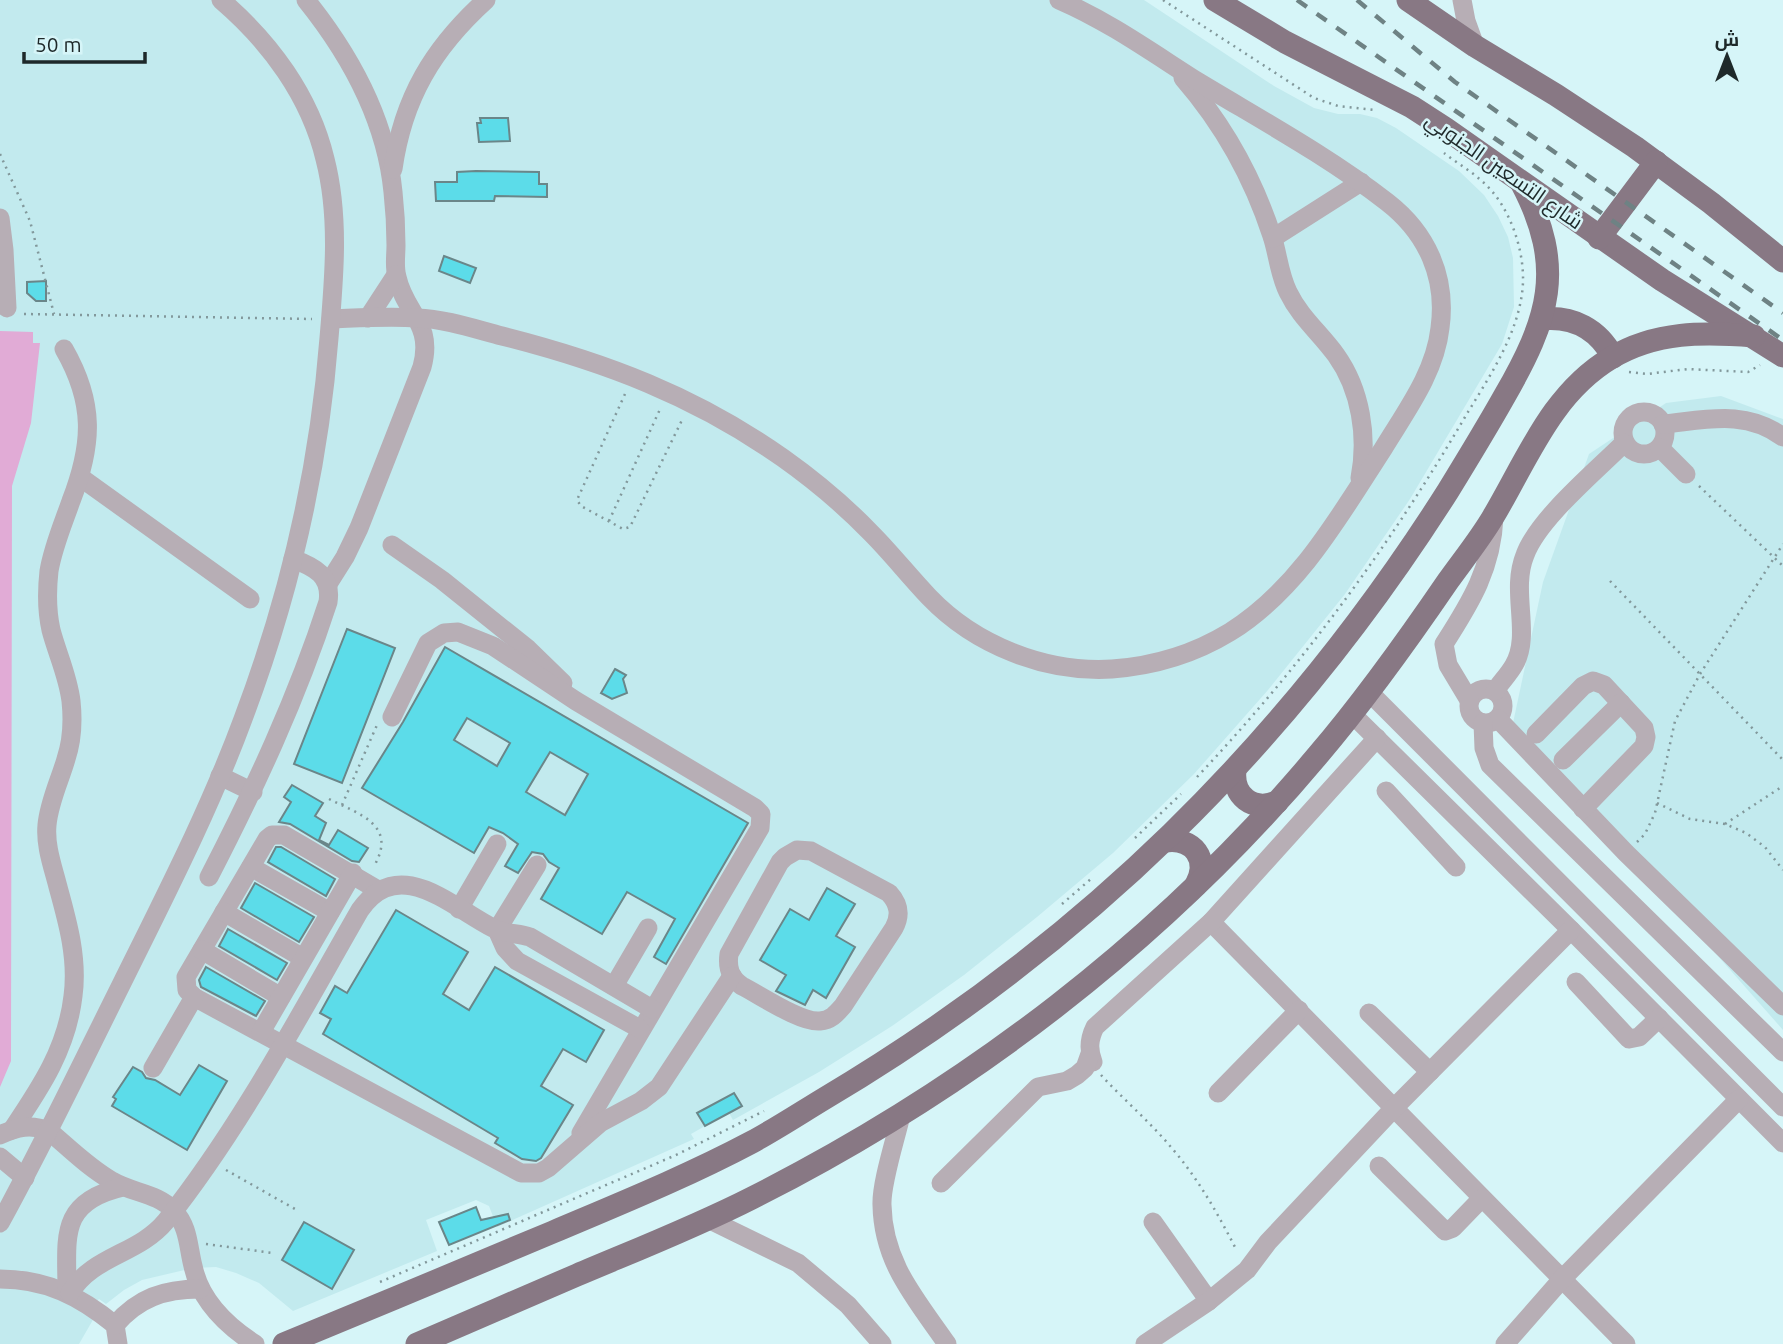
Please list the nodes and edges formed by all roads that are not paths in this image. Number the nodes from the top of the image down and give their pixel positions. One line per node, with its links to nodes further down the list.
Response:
1 (221, 0): 24 (street)
2 (306, 0): 11 (street)
3 (486, 0): 10 (street)
4 (1059, 0): 9 (street)
5 (1215, 0): 15 (main road, شارع التسعين الجنوبي)
6 (1408, 0): 8 (main road)
7 (1462, 0): 8 (street)
8 (1475, 46): 12 (main road)
9 (1170, 65): 14 (street); 17 (street)
10 (407, 108): 11 (street); 13 (street)
11 (374, 113): 13 (street)
12 (1656, 162): 18 (main road); 19 (main road)
13 (391, 180): 20 (street)
14 (1361, 182): 17 (street); 36 (street)
15 (1522, 184): 18 (main road, شارع التسعين الجنوبي); 25 (main road)
16 (0, 218): 21 (street)
17 (1273, 238): 36 (street)
18 (1600, 238): 26 (main road, شارع التسعين الجنوبي)
19 (1783, 261)
20 (396, 275): 22 (street); 23 (street)
21 (12, 311)
22 (368, 317): 23 (street); 24 (street)
23 (418, 317): 36 (street); 40 (street)
24 (331, 319): 39 (street)
25 (1542, 319): 29 (main road); 54 (main road)
26 (1754, 336): 28 (main road, شارع التسعين الجنوبي); 29 (main road)
27 (64, 349): 35 (street)
28 (1779, 353)
29 (1613, 357): 37 (main road)
30 (1663, 424): 31 (street); 32 (street); 33 (street)
31 (1783, 437)
32 (1624, 443): 33 (street); 42 (street)
33 (1660, 448): 34 (street)
34 (1686, 474)
35 (80, 477): 41 (street); 102 (street)
36 (1359, 487)
37 (1494, 515): 43 (main road); 44 (street)
38 (393, 545): 45 (street)
39 (293, 559): 40 (street); 55 (street)
40 (328, 584): 58 (street)
41 (250, 599)
42 (1495, 691): 44 (street); 49 (street)
43 (1369, 692): 47 (main road); 52 (street)
44 (1469, 700): 49 (street)
45 (576, 701): 48 (street); 86 (street)
46 (1621, 703): 50 (street); 53 (street); 61 (street)
47 (1352, 714): 51 (street); 59 (main road)
48 (393, 717)
49 (1490, 721): 61 (street); 93 (street)
50 (1536, 734)
51 (1377, 738): 56 (street); 74 (street)
52 (1436, 757): 56 (street); 98 (street)
53 (1563, 760)
54 (1235, 770): 59 (main road); 63 (main road)
55 (220, 776): 58 (street); 101 (street)
56 (1417, 777): 60 (street)
57 (1386, 791): 62 (street)
58 (253, 792): 68 (street)
59 (1277, 802): 70 (main road)
60 (1448, 808): 62 (street); 77 (street)
61 (1583, 810): 85 (street)
62 (1422, 830): 67 (street)
63 (1165, 841): 70 (main road); 122 (main road)
64 (497, 844): 71 (street)
65 (537, 865): 76 (street)
66 (251, 867): 69 (street); 72 (street); 73 (street)
67 (1456, 867)
68 (209, 877)
69 (366, 881): 71 (street); 73 (street); 92 (street)
70 (1196, 885): 100 (main road)
71 (459, 909): 76 (street)
72 (224, 912): 78 (street); 79 (street)
73 (330, 912): 79 (street)
74 (1211, 922): 87 (street); 108 (street)
75 (648, 928): 82 (street)
76 (497, 930): 82 (street); 90 (street)
77 (1571, 930): 89 (street); 95 (street)
78 (202, 950): 83 (street); 84 (street)
79 (303, 958): 84 (street)
80 (732, 975): 80 (street); 104 (street)
81 (1576, 982): 89 (street)
82 (614, 986): 86 (street)
83 (194, 997): 91 (street); 94 (street)
84 (281, 997): 91 (street)
85 (1783, 1006)
86 (652, 1009): 90 (street)
87 (1299, 1010): 96 (street); 99 (street)
88 (1369, 1013): 95 (street)
89 (1659, 1018): 97 (street)
90 (640, 1029): 104 (street)
91 (261, 1032): 92 (street)
92 (283, 1044): 104 (street); 111 (street)
93 (1783, 1052)
94 (153, 1068)
95 (1430, 1072): 99 (street)
96 (1218, 1093)
97 (1739, 1099): 103 (street); 116 (street)
98 (1783, 1107)
99 (1394, 1108): 110 (street); 119 (street)
100 (901, 1115): 112 (main road); 125 (street)
101 (48, 1131): 102 (street); 107 (street); 109 (street)
102 (6, 1133)
103 (1783, 1143)
104 (574, 1145)
105 (0, 1157): 107 (street)
106 (1379, 1166): 110 (street)
107 (25, 1178): 114 (street)
108 (941, 1183)
109 (123, 1187): 111 (street); 118 (street)
110 (1482, 1198): 116 (street)
111 (174, 1210): 117 (street); 118 (street)
112 (708, 1219): 123 (main road); 124 (street)
113 (1153, 1222): 119 (street)
114 (0, 1223)
115 (0, 1279): 118 (street)
116 (1562, 1279): 127 (street); 128 (street)
117 (200, 1289): 120 (street); 121 (street)
118 (68, 1292): 120 (street)
119 (1209, 1301): 126 (street)
120 (117, 1335)
121 (255, 1344)
122 (284, 1344)
123 (417, 1344)
124 (882, 1344)
125 (947, 1344)
126 (1145, 1344)
127 (1505, 1344)
128 (1626, 1344)

